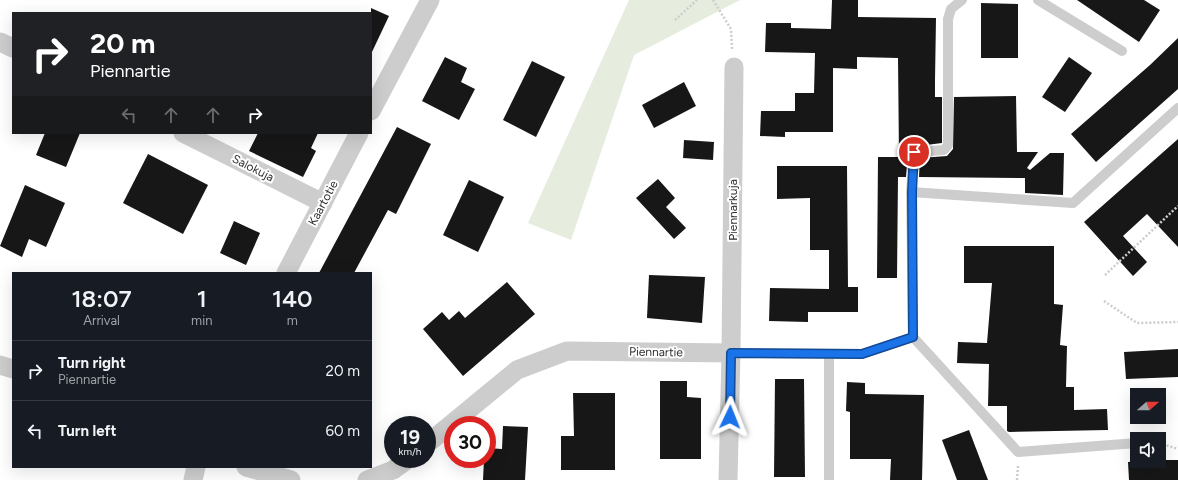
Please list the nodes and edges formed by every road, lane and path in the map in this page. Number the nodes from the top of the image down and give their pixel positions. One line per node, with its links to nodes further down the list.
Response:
1 (430, 0): 12 (street)
2 (698, 0): 6 (path)
3 (713, 0): 10 (path)
4 (962, 0): 15 (lane)
5 (1038, 0): 9 (lane)
6 (674, 20)
7 (0, 42): 8 (street)
8 (12, 48)
9 (1122, 52)
10 (734, 67): 23 (street, Piennarkuja)
11 (1178, 108): 15 (lane)
12 (372, 109)
13 (185, 134): 16 (street, Salokuja)
14 (358, 134): 16 (street, Kaartotie)
15 (912, 192): 22 (lane)
16 (323, 203): 18 (street, Kaartotie)
17 (1178, 206): 19 (path)
18 (287, 272)
19 (1105, 275)
20 (1104, 301): 21 (path)
21 (1178, 322)
22 (913, 337): 24 (lane, Piennartie); 28 (lane)
23 (731, 353): 24 (lane, Piennartie); 27 (street, Piennartie); 37 (street, Piennarkuja)
24 (829, 354): 38 (lane)
25 (0, 365): 26 (street)
26 (12, 369)
27 (436, 437)
28 (1130, 444)
29 (1166, 445): 30 (path)
30 (1178, 448)
31 (196, 468): 34 (street)
32 (249, 468): 35 (street)
33 (396, 468): 36 (street)
34 (193, 480)
35 (291, 480)
36 (367, 480)
37 (728, 480)
38 (829, 480)

